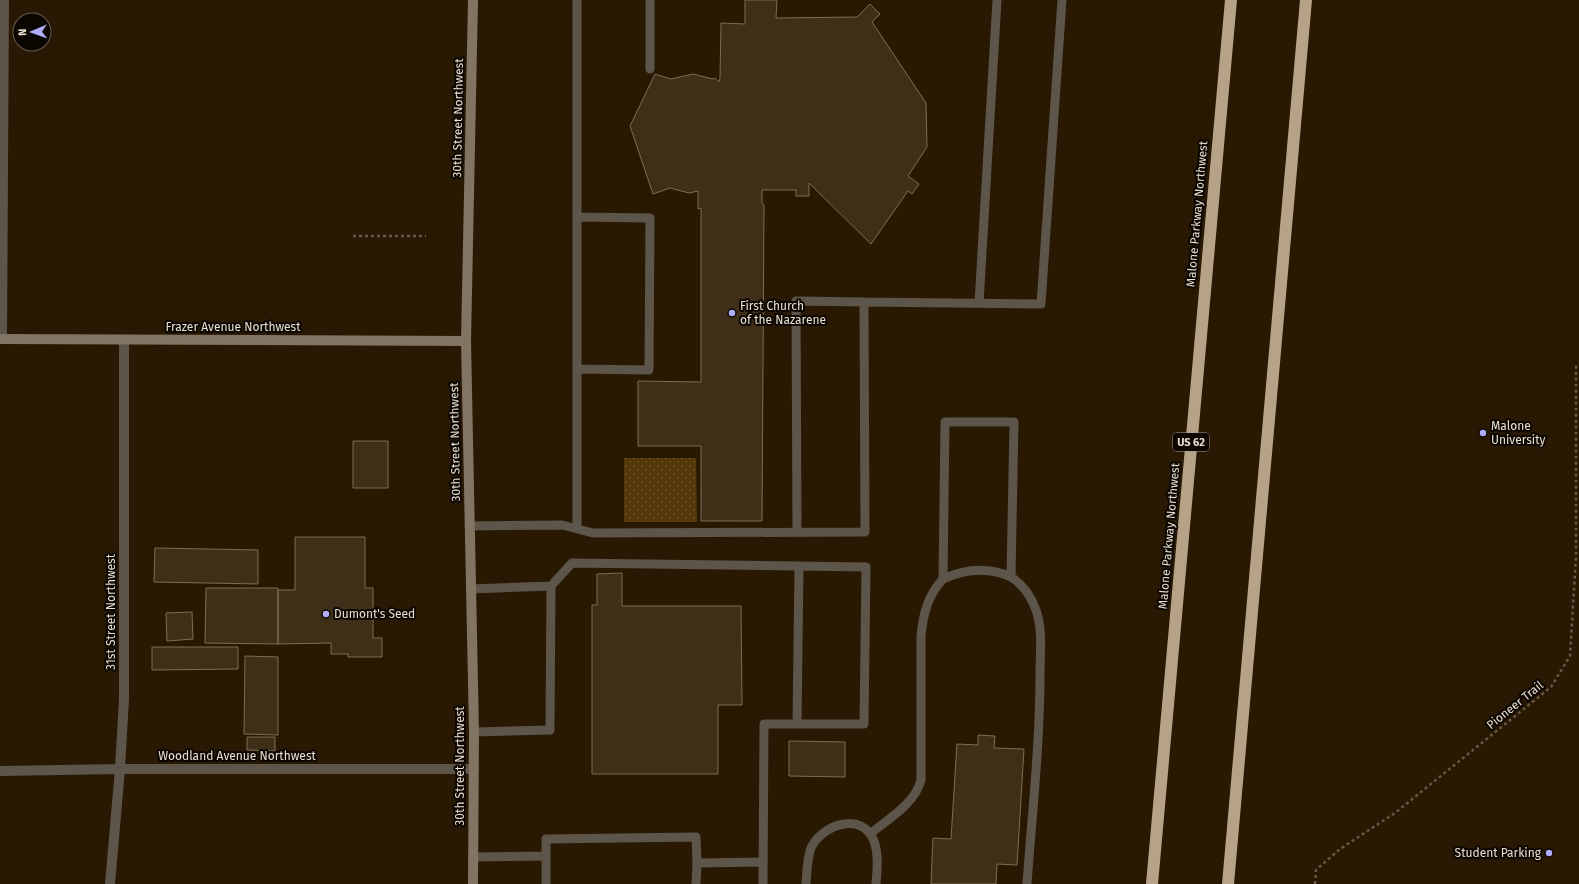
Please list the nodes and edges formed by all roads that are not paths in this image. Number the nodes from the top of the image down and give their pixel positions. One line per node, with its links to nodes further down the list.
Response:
1 (4, 0): 13 (street)
2 (473, 0): 15 (main road, 30th Street Northwest)
3 (577, 0): 10 (lane)
4 (650, 0): 9 (lane)
5 (996, 0): 12 (lane)
6 (1062, 0): 12 (lane)
7 (1231, 0): 43 (highway, Malone Parkway Northwest / US 62)
8 (1306, 0): 44 (highway)
9 (650, 69)
10 (577, 217): 16 (lane); 16 (lane)
11 (864, 302): 12 (lane); 19 (lane); 19 (lane)
12 (979, 303)
13 (1, 339): 14 (main road, Frazer Avenue Northwest)
14 (124, 340): 15 (main road, Frazer Avenue Northwest); 27 (street, 31st Street Northwest)
15 (466, 341): 17 (main road, 30th Street Northwest)
16 (577, 369): 18 (lane)
17 (469, 526): 18 (lane); 24 (main road, 30th Street Northwest)
18 (577, 528): 19 (lane)
19 (797, 532)
20 (799, 567): 23 (lane); 25 (lane); 25 (lane)
21 (1011, 577): 22 (lane); 22 (lane); 42 (lane)
22 (943, 579): 30 (lane)
23 (551, 586): 24 (lane); 26 (lane)
24 (471, 589): 26 (main road, 30th Street Northwest)
25 (797, 724): 33 (lane)
26 (474, 732): 28 (main road, 30th Street Northwest)
27 (120, 769): 28 (street, Woodland Avenue Northwest); 29 (street, Woodland Avenue Northwest); 35 (street, 31st Street Northwest)
28 (474, 769): 32 (main road, 30th Street Northwest)
29 (0, 771)
30 (870, 834): 40 (lane); 41 (lane)
31 (546, 856): 32 (lane); 34 (lane); 37 (lane)
32 (474, 857): 36 (main road, 30th Street Northwest)
33 (763, 862): 34 (lane); 39 (lane)
34 (697, 864): 38 (lane)
35 (110, 884)
36 (473, 884)
37 (546, 884)
38 (696, 884)
39 (763, 884)
40 (806, 884)
41 (876, 884)
42 (1028, 884)
43 (1152, 884)
44 (1228, 884)

